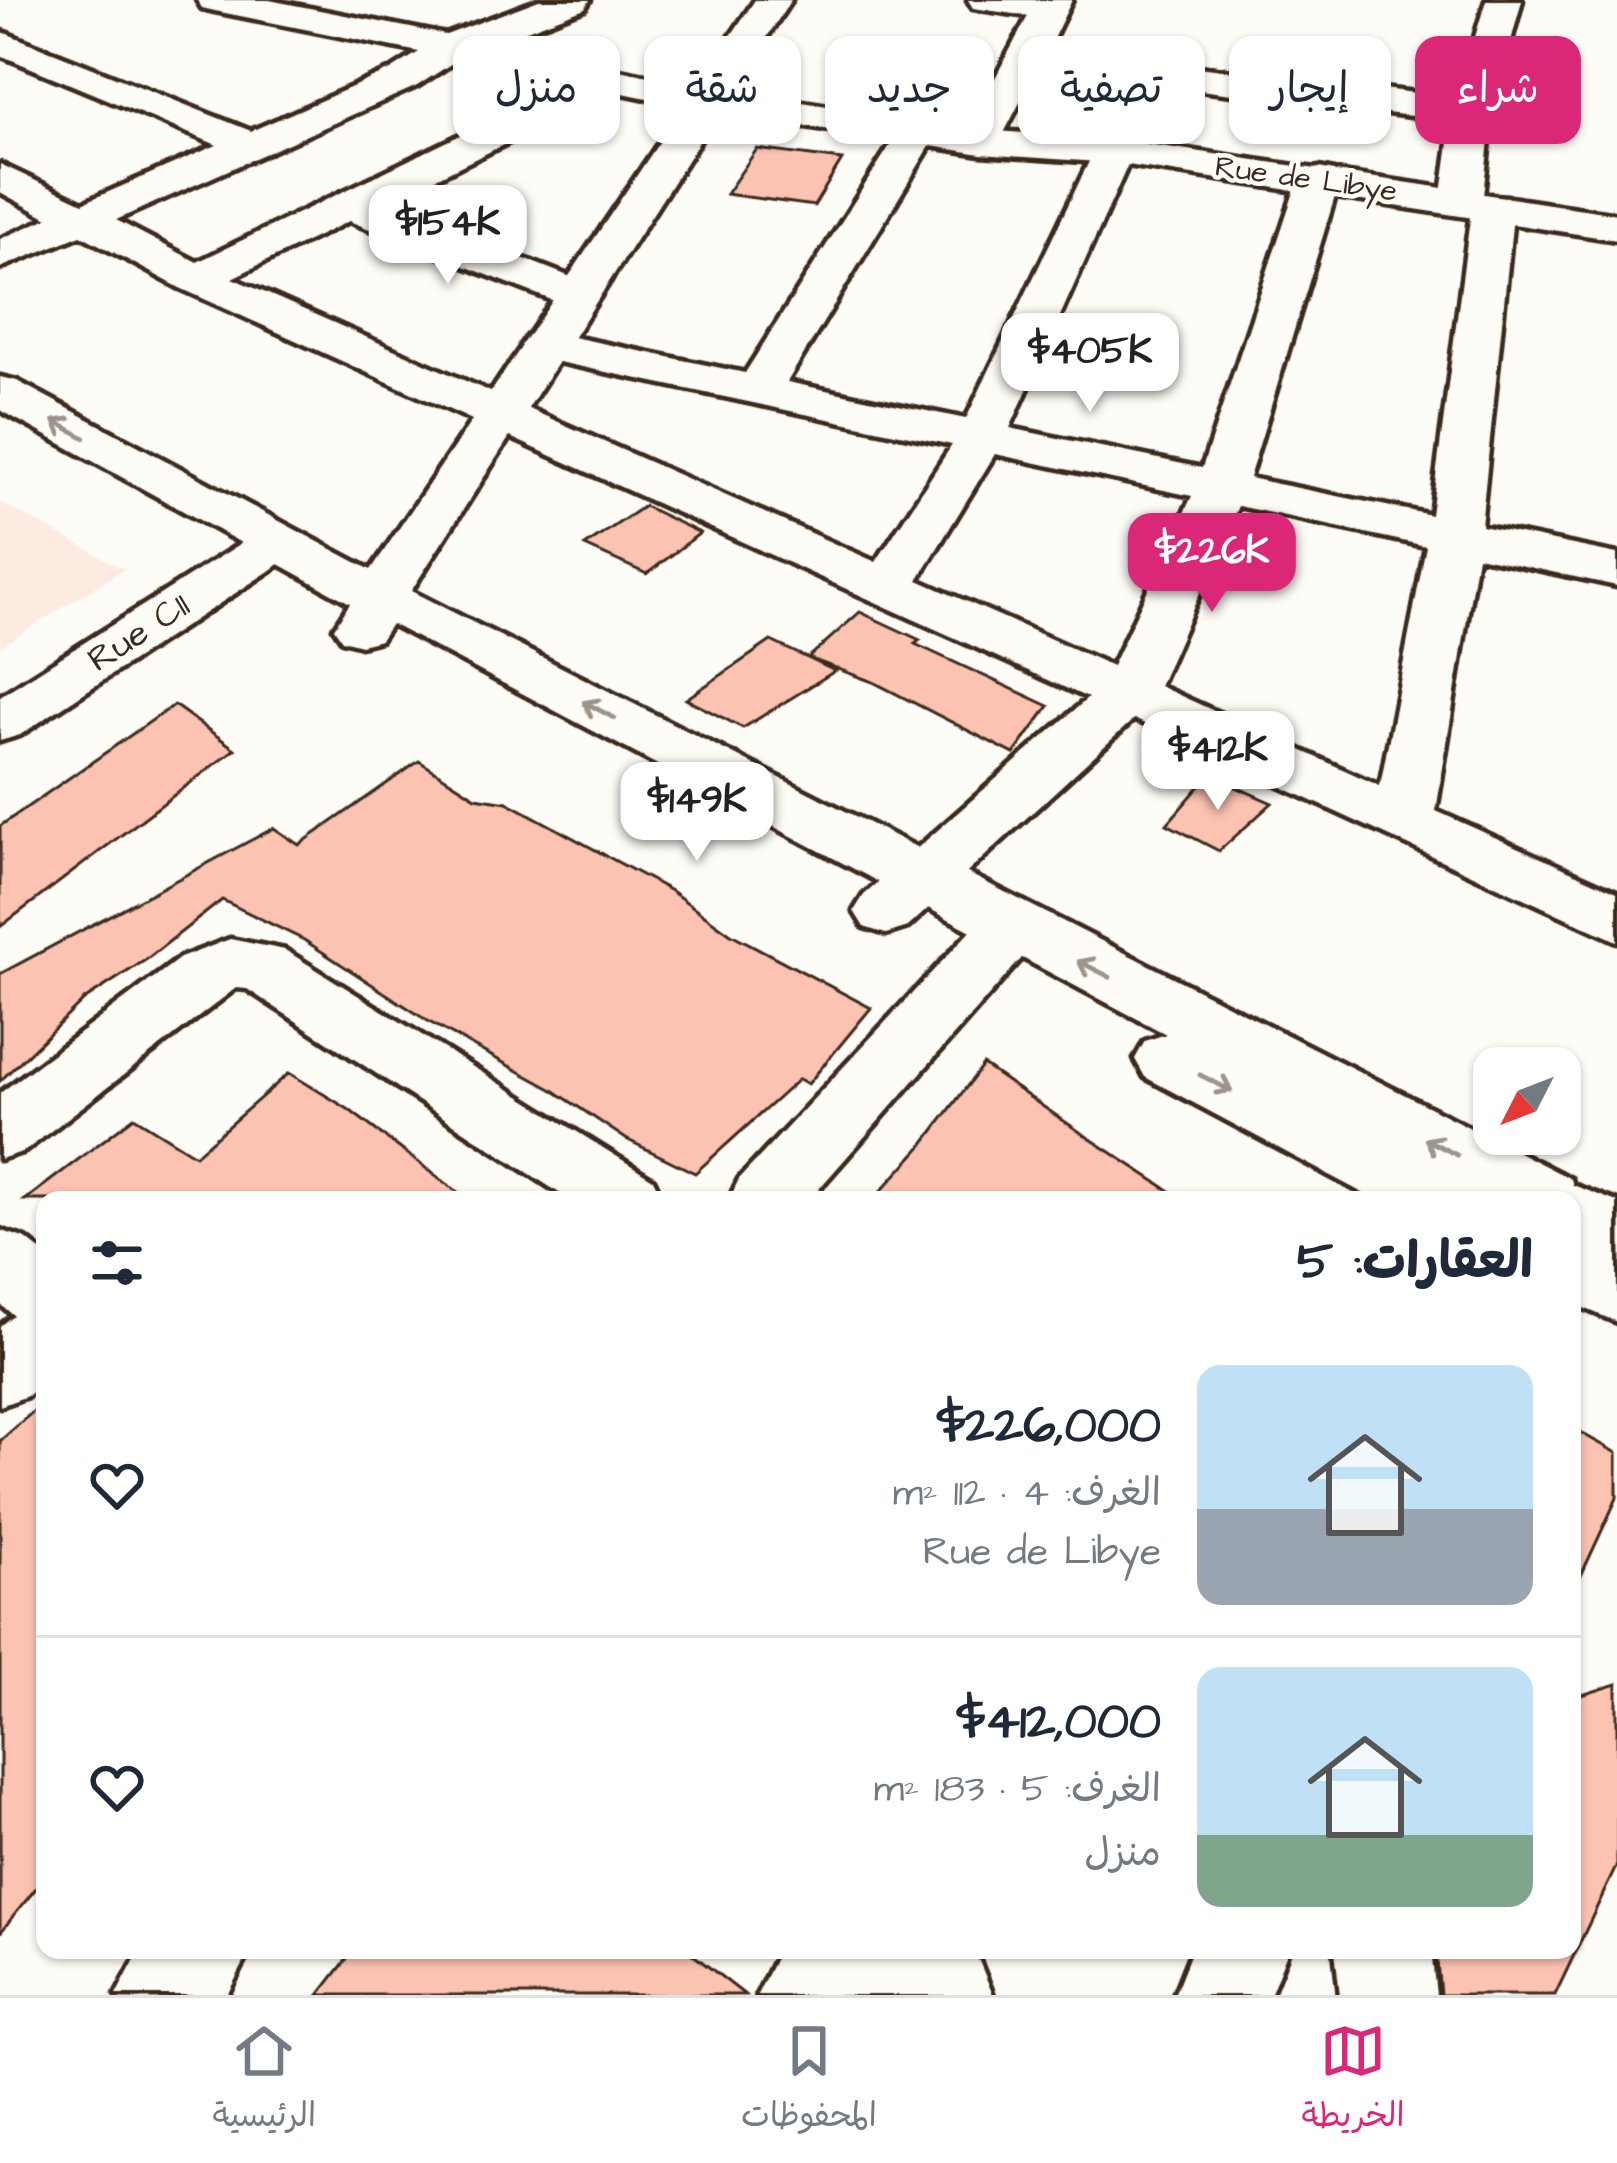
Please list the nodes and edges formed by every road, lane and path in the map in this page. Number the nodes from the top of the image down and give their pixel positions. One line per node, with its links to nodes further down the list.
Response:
1 (215, 0): 8 (street, Rue de Libye)
2 (318, 0): 8 (street)
3 (572, 0): 9 (street)
4 (773, 0): 10 (street)
5 (986, 0): 7 (street)
6 (1504, 0): 12 (street)
7 (1052, 4): 11 (street)
8 (282, 13): 14 (street, Rue de Libye)
9 (478, 36)
10 (750, 36)
11 (1035, 36)
12 (1494, 36)
13 (0, 43): 25 (street)
14 (453, 45)
15 (453, 46): 25 (street)
16 (1018, 70): 19 (street)
17 (1205, 78): 18 (street)
18 (1415, 105)
19 (994, 118)
20 (994, 143): 26 (street, Rue de Libye)
21 (474, 144): 30 (street)
22 (680, 144): 35 (street)
23 (911, 144): 37 (street)
24 (1475, 144): 29 (street)
25 (251, 145): 31 (street)
26 (1114, 152): 28 (street, Rue de Libye); 40 (street)
27 (0, 176): 31 (street)
28 (1319, 180): 29 (street, Rue de Libye); 42 (street)
29 (1478, 204): 32 (street, Rue de Libye); 43 (street)
30 (347, 206): 34 (street); 35 (street)
31 (83, 220): 33 (street); 34 (street)
32 (1617, 227)
33 (0, 255)
34 (196, 279): 39 (street)
35 (578, 295): 36 (street)
36 (544, 345): 37 (street); 39 (street)
37 (759, 388): 40 (street)
38 (0, 391): 44 (street, one-way to 38)
39 (496, 415): 46 (street); 47 (street)
40 (983, 435): 42 (street); 46 (street)
41 (0, 437): 44 (street)
42 (1221, 488): 43 (street); 48 (street)
43 (1454, 536): 45 (street); 50 (street)
44 (260, 554): 47 (street); 49 (street, Rue C11)
45 (1617, 570)
46 (887, 587): 48 (street)
47 (370, 612): 51 (street)
48 (1127, 694): 50 (street); 51 (street)
49 (0, 722)
50 (1404, 819): 52 (street)
51 (903, 894): 53 (street)
52 (1617, 918)
53 (996, 944): 56 (street); 57 (street, one-way to 57); 58 (street, one-way to 53)
54 (0, 1131): 55 (street)
55 (613, 1191)
56 (773, 1191)
57 (1425, 1191)
58 (1526, 1191)
59 (1581, 1218): 60 (street)
60 (1617, 1234)
61 (0, 1262): 63 (street)
62 (1581, 1272): 64 (street)
63 (36, 1290)
64 (1617, 1290)
65 (36, 1342): 66 (street)
66 (0, 1372)
67 (195, 1959): 72 (street)
68 (830, 1959): 73 (street)
69 (900, 1959): 74 (street)
70 (1236, 1959): 75 (street)
71 (1384, 1959): 76 (street)
72 (164, 1995)
73 (805, 1995)
74 (945, 1995)
75 (1222, 1995)
76 (1388, 1995)

